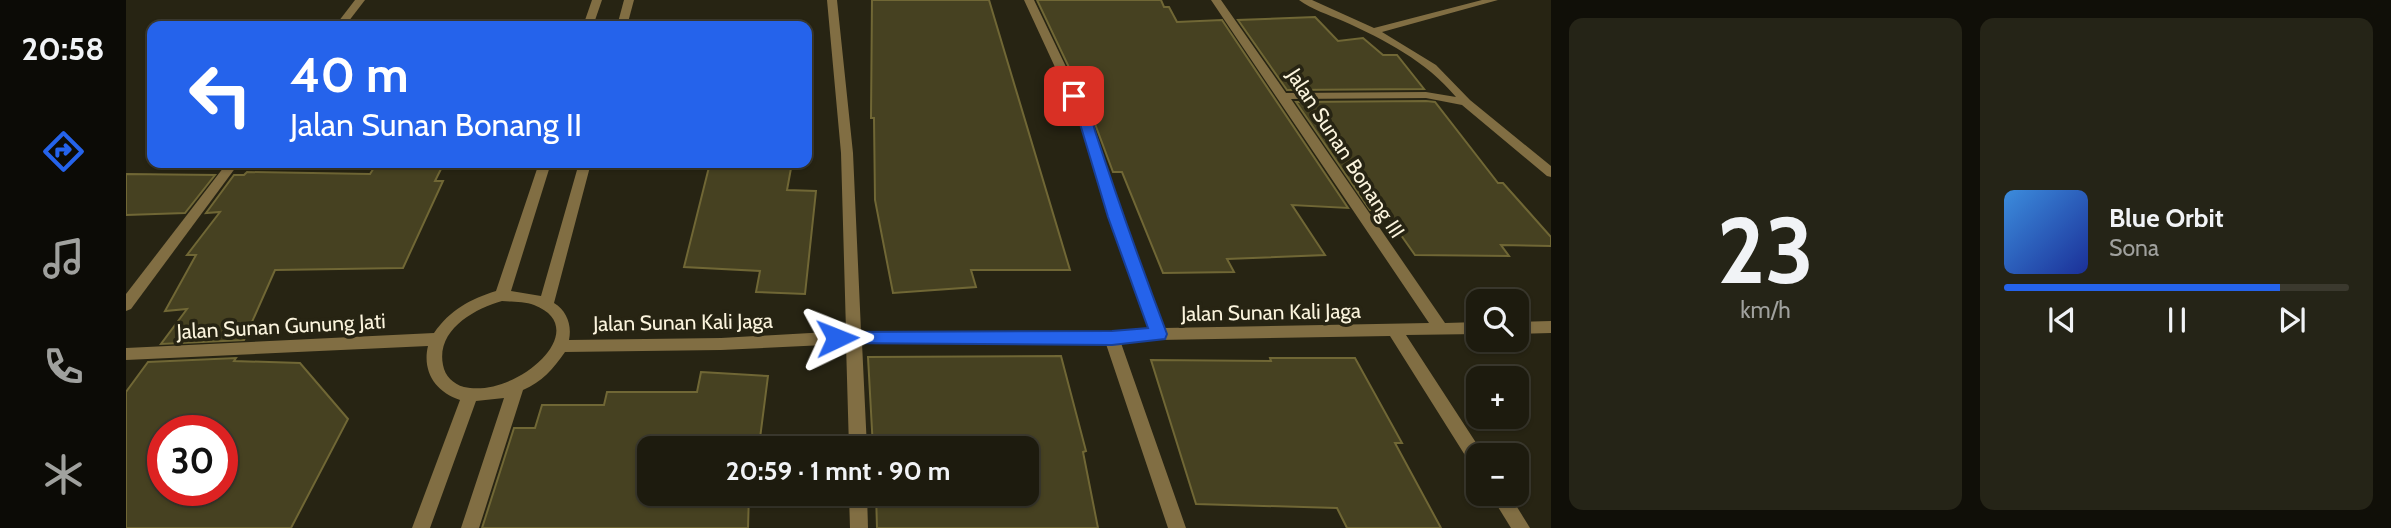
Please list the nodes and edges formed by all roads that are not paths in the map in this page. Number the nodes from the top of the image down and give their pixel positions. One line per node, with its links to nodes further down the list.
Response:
1 (360, 0): 9 (street)
2 (597, 0): 10 (street)
3 (629, 0): 11 (street)
4 (832, 0): 28 (street)
5 (1029, 0): 27 (street)
6 (1216, 0): 13 (street, Jalan Sunan Bonang III)
7 (1304, 0): 12 (street)
8 (1493, 0): 12 (street)
9 (344, 21)
10 (590, 21)
11 (623, 21)
12 (1372, 31): 14 (street)
13 (1286, 96): 14 (street); 25 (street, Jalan Sunan Bonang III)
14 (1466, 102): 18 (street)
15 (229, 168): 21 (street)
16 (543, 168): 19 (street)
17 (584, 168): 20 (street)
18 (1551, 173)
19 (502, 295): 20 (street); 30 (street)
20 (547, 302): 31 (street)
21 (126, 305)
22 (1551, 327): 24 (street)
23 (1466, 328): 25 (street, Jalan Sunan Kali Jaga)
24 (1529, 328)
25 (1441, 329): 26 (street, Jalan Sunan Kali Jaga)
26 (1395, 331): 27 (street, Jalan Sunan Kali Jaga); 36 (street)
27 (1159, 334): 29 (street, Jalan Sunan Kali Jaga)
28 (856, 337): 29 (street, Jalan Sunan Kali Jaga); 31 (street, Jalan Sunan Kali Jaga); 35 (street)
29 (1112, 338): 42 (street)
30 (438, 339): 32 (street, Jalan Sunan Gunung Jati); 34 (street)
31 (561, 346): 33 (street)
32 (128, 358)
33 (515, 389): 34 (street); 40 (street)
34 (470, 396): 39 (street)
35 (858, 436)
36 (1467, 443)
37 (858, 506): 41 (street)
38 (1507, 506): 43 (street)
39 (421, 528)
40 (470, 528)
41 (859, 528)
42 (1177, 528)
43 (1521, 528)

